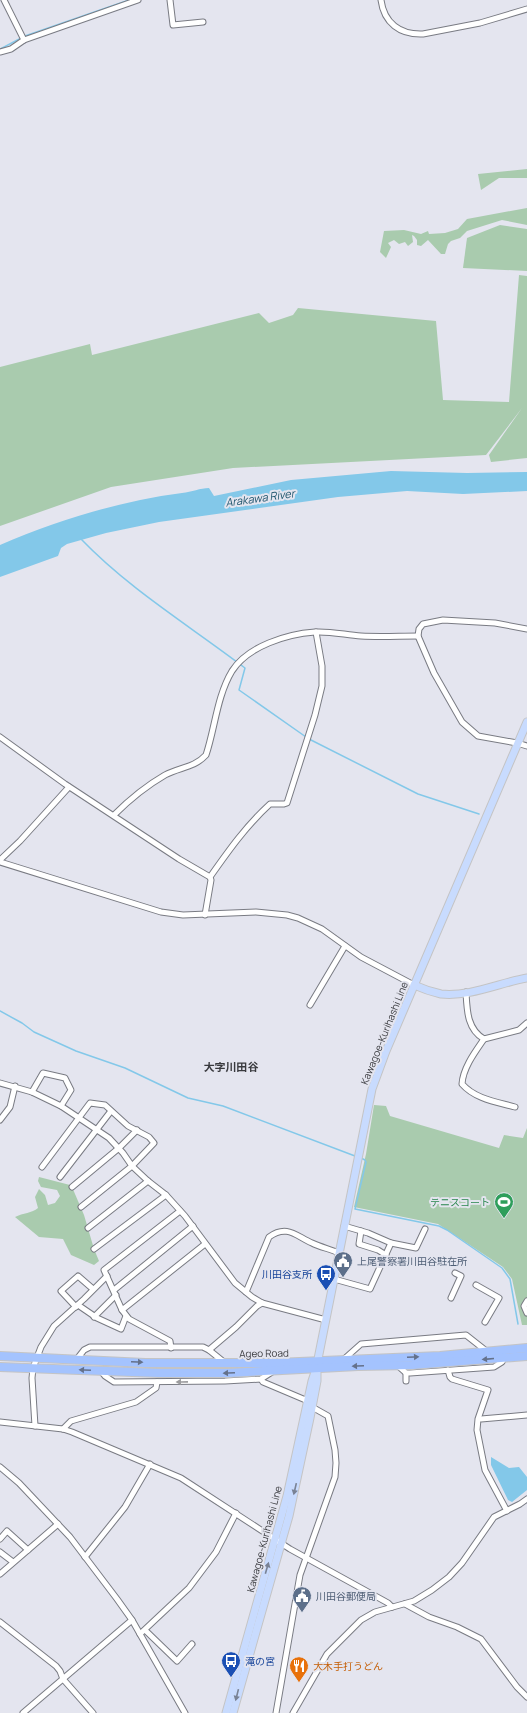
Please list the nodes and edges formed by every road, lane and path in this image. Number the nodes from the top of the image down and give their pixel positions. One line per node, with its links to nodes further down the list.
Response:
1 (4, 0): 7 (street)
2 (138, 0): 7 (street)
3 (170, 0): 6 (street)
4 (381, 0): 5 (street)
5 (527, 9)
6 (203, 22)
7 (24, 40): 8 (street)
8 (0, 52)
9 (527, 629): 11 (street)
10 (316, 632): 11 (street); 17 (street); 19 (street)
11 (418, 636): 14 (street)
12 (527, 722): 14 (main road, Kawagoe-Kurihashi Line)
13 (0, 737): 16 (street)
14 (517, 742): 15 (street); 23 (main road, Kawagoe-Kurihashi Line)
15 (527, 746)
16 (69, 787): 17 (street); 18 (street)
17 (114, 815): 19 (street)
18 (0, 861): 20 (street)
19 (210, 876): 20 (street)
20 (206, 915): 21 (street)
21 (345, 946): 23 (street); 25 (street)
22 (527, 978): 24 (main road)
23 (414, 985): 24 (main road); 48 (main road, Kawagoe-Kurihashi Line)
24 (466, 992): 27 (street)
25 (310, 1005)
26 (527, 1023): 27 (street)
27 (484, 1040): 32 (street)
28 (0, 1083): 29 (street)
29 (15, 1086): 30 (street); 35 (street)
30 (32, 1092): 31 (street); 31 (street)
31 (61, 1106): 34 (street)
32 (515, 1107)
33 (111, 1111): 34 (street); 36 (street); 37 (street)
34 (79, 1118): 36 (street); 40 (street)
35 (0, 1120)
36 (97, 1130): 38 (street); 41 (street)
37 (137, 1130): 38 (street); 39 (street)
38 (119, 1148): 39 (street); 43 (street)
39 (132, 1166): 42 (street); 45 (street)
40 (42, 1167)
41 (60, 1178)
42 (148, 1181): 44 (street); 49 (street)
43 (72, 1187)
44 (166, 1195): 46 (street); 54 (street)
45 (81, 1207)
46 (180, 1211): 47 (street); 58 (street)
47 (193, 1226): 53 (street); 63 (street)
48 (344, 1226): 51 (street); 55 (main road, Kawagoe-Kurihashi Line)
49 (88, 1228)
50 (424, 1229): 52 (street)
51 (361, 1231): 52 (street); 56 (street)
52 (391, 1243): 56 (street)
53 (205, 1244): 62 (street); 68 (street)
54 (94, 1249)
55 (339, 1252): 59 (main road, Kawagoe-Kurihashi Line); 62 (street)
56 (386, 1255): 59 (street)
57 (455, 1273): 64 (street)
58 (107, 1276): 61 (street); 63 (street)
59 (334, 1279): 72 (main road, Kawagoe-Kurihashi Line)
60 (476, 1285): 73 (street)
61 (93, 1289): 67 (street); 67 (street)
62 (246, 1292): 66 (street)
63 (115, 1293): 68 (street); 71 (street)
64 (451, 1298)
65 (527, 1301): 69 (street)
66 (262, 1303): 72 (street); 76 (street)
67 (77, 1306): 71 (street); 80 (street)
68 (122, 1310): 70 (street)
69 (527, 1313)
70 (126, 1316): 71 (street); 74 (street)
71 (94, 1317)
72 (326, 1320): 85 (main road, Kawagoe-Kurihashi Line)
73 (485, 1322)
74 (171, 1348): 76 (street); 82 (street)
75 (527, 1348): 77 (highway, Ageo Road)
76 (209, 1350): 84 (street)
77 (485, 1350): 83 (highway, Ageo Road, one-way to 77); 83 (street)
78 (0, 1356): 80 (highway, Ageo Road)
79 (527, 1356): 81 (highway, Ageo Road)
80 (37, 1357): 82 (highway, Ageo Road); 88 (street)
81 (504, 1358): 86 (highway, Ageo Road, one-way to 86); 89 (street)
82 (77, 1359): 84 (highway, Ageo Road, one-way to 84)
83 (343, 1360): 85 (highway, Ageo Road)
84 (226, 1363): 85 (highway, Ageo Road)
85 (317, 1365): 86 (highway, Ageo Road, one-way to 85); 91 (highway, Ageo Road); 96 (main road, Kawagoe-Kurihashi Line)
86 (397, 1365): 92 (street)
87 (0, 1367): 88 (highway, Ageo Road)
88 (34, 1368): 90 (highway, Ageo Road, one-way to 88); 100 (street)
89 (448, 1370): 92 (street); 105 (street)
90 (101, 1371): 91 (highway, Ageo Road, one-way to 90); 95 (street)
91 (274, 1371): 93 (street)
92 (406, 1373): 94 (street)
93 (261, 1379): 95 (street, one-way to 95); 96 (street)
94 (406, 1380)
95 (157, 1382): 101 (street)
96 (310, 1404): 109 (main road, Kawagoe-Kurihashi Line); 110 (main road, Kawagoe-Kurihashi Line, one-way to 110); 114 (street)
97 (527, 1415): 98 (street)
98 (481, 1419)
99 (0, 1422): 100 (street)
100 (35, 1426): 101 (street)
101 (63, 1429): 102 (street)
102 (150, 1464): 106 (street); 113 (street)
103 (0, 1467): 107 (street)
104 (527, 1498): 105 (street)
105 (507, 1511): 117 (street)
106 (236, 1513): 109 (street); 121 (street)
107 (58, 1524): 111 (street); 113 (street)
108 (0, 1539): 111 (street)
109 (275, 1539): 110 (street); 129 (main road, Kawagoe-Kurihashi Line, one-way to 109)
110 (282, 1543): 114 (street); 130 (main road, Kawagoe-Kurihashi Line, one-way to 130)
111 (28, 1550): 115 (street)
112 (0, 1552): 115 (street)
113 (85, 1557): 119 (street)
114 (305, 1558): 118 (street); 131 (street)
115 (13, 1562): 116 (street)
116 (0, 1574)
117 (405, 1604): 118 (street); 125 (street)
118 (392, 1607): 132 (street)
119 (132, 1620): 122 (street); 124 (street)
120 (0, 1622): 124 (street)
121 (146, 1630): 122 (street); 123 (street)
122 (140, 1634): 128 (street)
123 (192, 1644)
124 (63, 1680): 126 (street); 127 (street)
125 (527, 1697)
126 (24, 1713)
127 (93, 1713)
128 (185, 1713)
129 (226, 1713)
130 (233, 1713)
131 (276, 1713)
132 (293, 1713)

